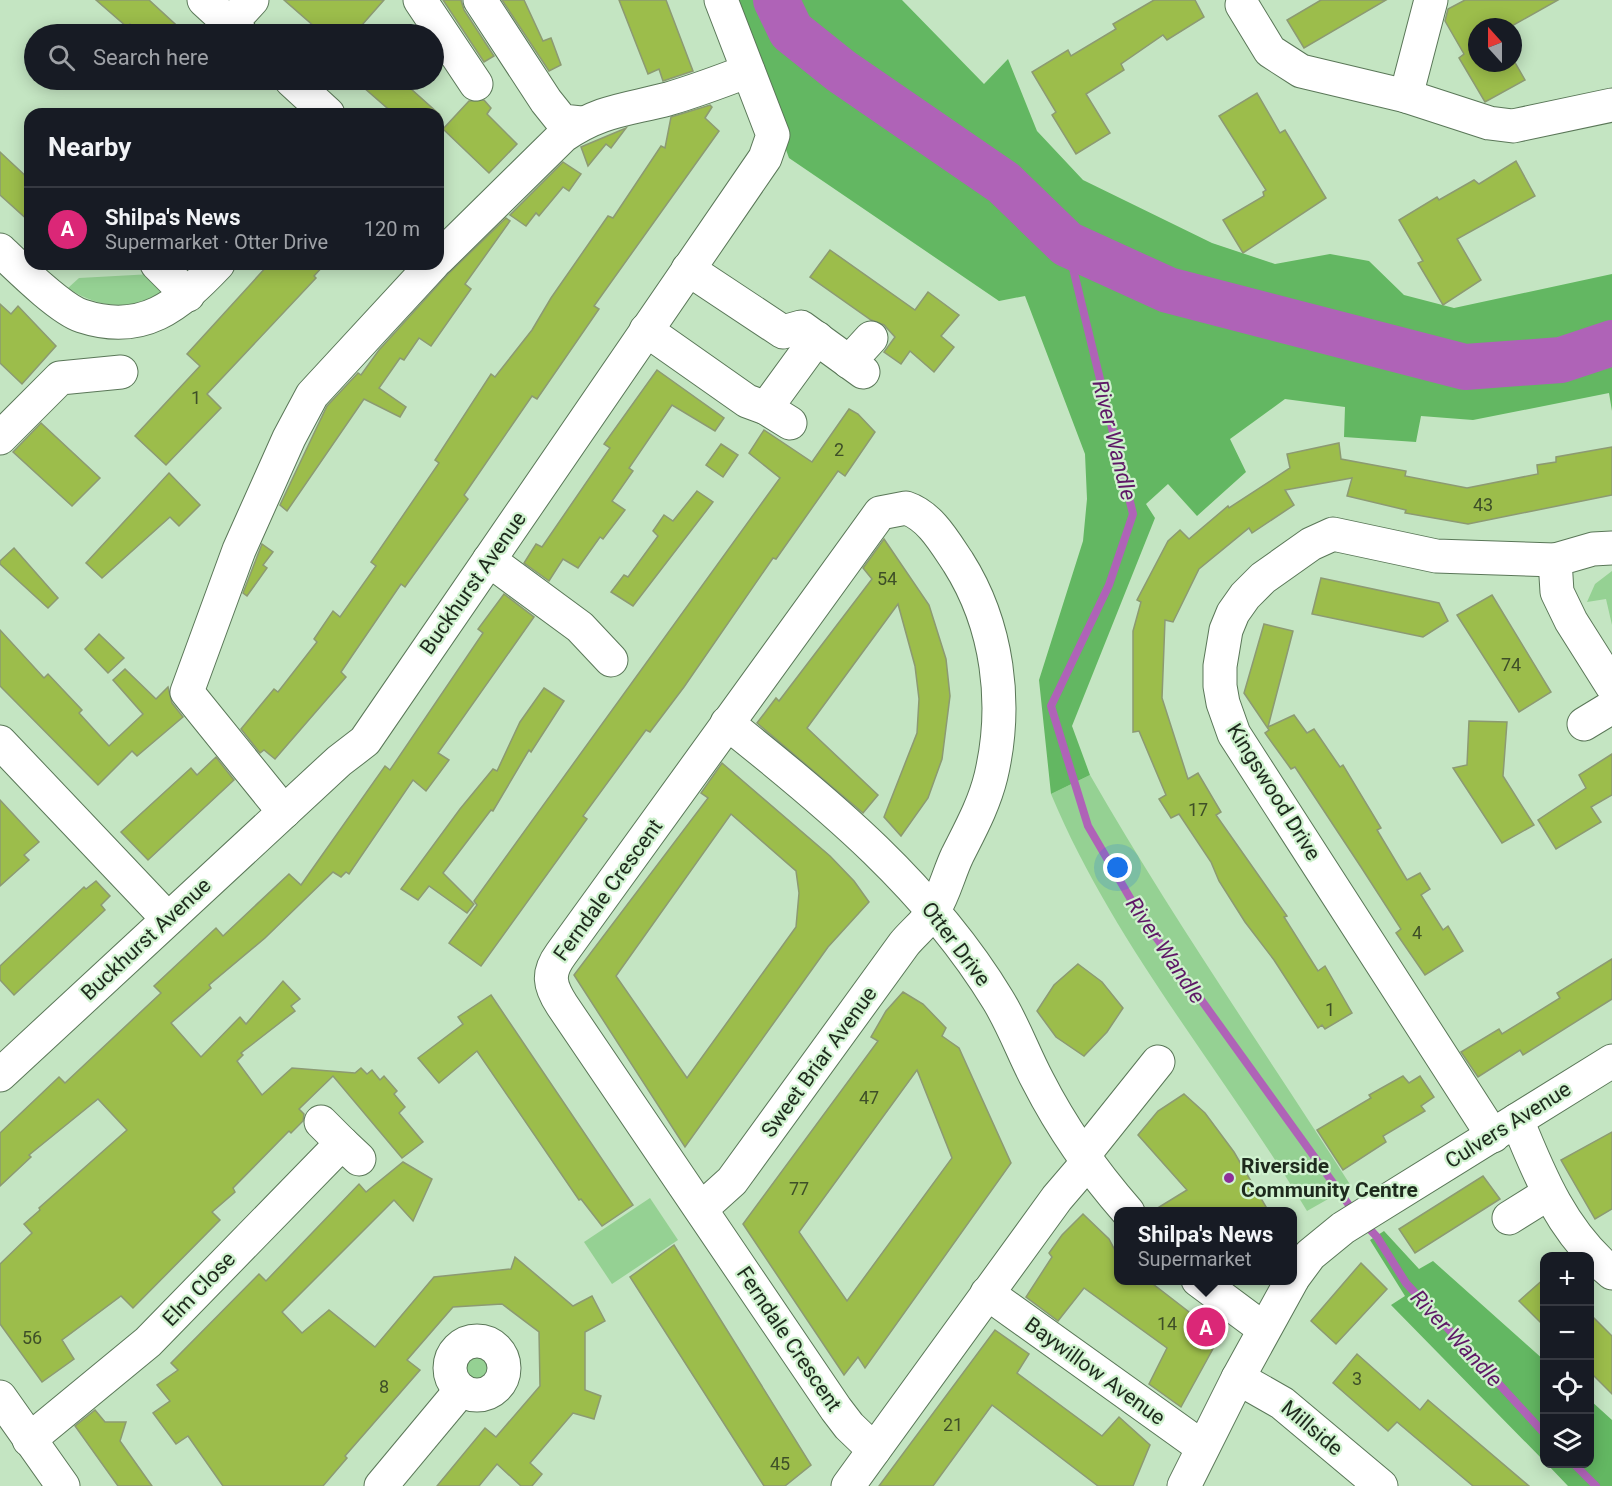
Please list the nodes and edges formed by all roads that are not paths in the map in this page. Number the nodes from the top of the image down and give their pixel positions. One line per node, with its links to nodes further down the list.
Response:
1 (204, 0): 8 (street)
2 (252, 0): 9 (street)
3 (420, 0): 10 (street)
4 (480, 0): 18 (street)
5 (722, 0): 12 (street, Buckhurst Avenue)
6 (1431, 0): 15 (street)
7 (1242, 5): 15 (street)
8 (230, 24)
9 (239, 24)
10 (436, 24)
11 (444, 36): 13 (street)
12 (748, 71): 18 (street); 21 (street, Buckhurst Avenue)
13 (476, 84)
14 (302, 90): 17 (street)
15 (1406, 96): 16 (street)
16 (1612, 105)
17 (321, 108)
18 (581, 123): 20 (street)
19 (0, 250): 26 (street)
20 (444, 253)
21 (688, 268): 27 (street, Buckhurst Avenue); 28 (street)
22 (163, 270): 25 (street)
23 (212, 270): 25 (street)
24 (427, 270): 41 (street)
25 (188, 295): 26 (street)
26 (129, 324): 30 (street)
27 (646, 330): 28 (street); 33 (street, Buckhurst Avenue)
28 (817, 338): 29 (street)
29 (871, 338)
30 (0, 438)
31 (880, 513): 38 (street, Ferndale Crescent); 42 (street, Sweet Briar Avenue)
32 (1612, 548): 34 (street, Kingswood Drive)
33 (489, 560): 35 (street); 41 (street, Buckhurst Avenue)
34 (1555, 560): 36 (street); 47 (street, Kingswood Drive)
35 (611, 660)
36 (1612, 686)
37 (1612, 707): 39 (street)
38 (727, 723): 42 (street, Otter Drive); 52 (street, Ferndale Crescent)
39 (1584, 724)
40 (0, 742): 43 (street)
41 (284, 812): 43 (street, Buckhurst Avenue)
42 (934, 911): 49 (street, Otter Drive); 52 (street, Sweet Briar Avenue)
43 (167, 918): 46 (street, Buckhurst Avenue)
44 (1612, 1061): 47 (street, Culvers Avenue)
45 (1158, 1062): 49 (street)
46 (0, 1075)
47 (1505, 1128): 50 (street, Kingswood Drive); 55 (street, Culvers Avenue)
48 (341, 1141): 63 (street, Elm Close)
49 (1085, 1158): 51 (street, Otter Drive); 58 (street)
50 (1549, 1193): 53 (street); 54 (street, Kingswood Drive)
51 (1124, 1207)
52 (701, 1209): 65 (street, Ferndale Crescent)
53 (1509, 1218)
54 (1606, 1258)
55 (1297, 1272)
56 (1204, 1285): 59 (street)
57 (1289, 1285): 59 (street, Culvers Avenue)
58 (987, 1293): 64 (street, Baywillow Avenue); 65 (street)
59 (1264, 1329): 60 (street, Culvers Avenue)
60 (1239, 1378): 64 (street, Culvers Avenue); 70 (street, Millside)
61 (461, 1390): 67 (street)
62 (0, 1397): 63 (street)
63 (29, 1440): 66 (street)
64 (1202, 1448): 69 (street, Culvers Avenue)
65 (874, 1450): 68 (street)
66 (63, 1486)
67 (381, 1486)
68 (848, 1486)
69 (1184, 1486)
70 (1381, 1486)

